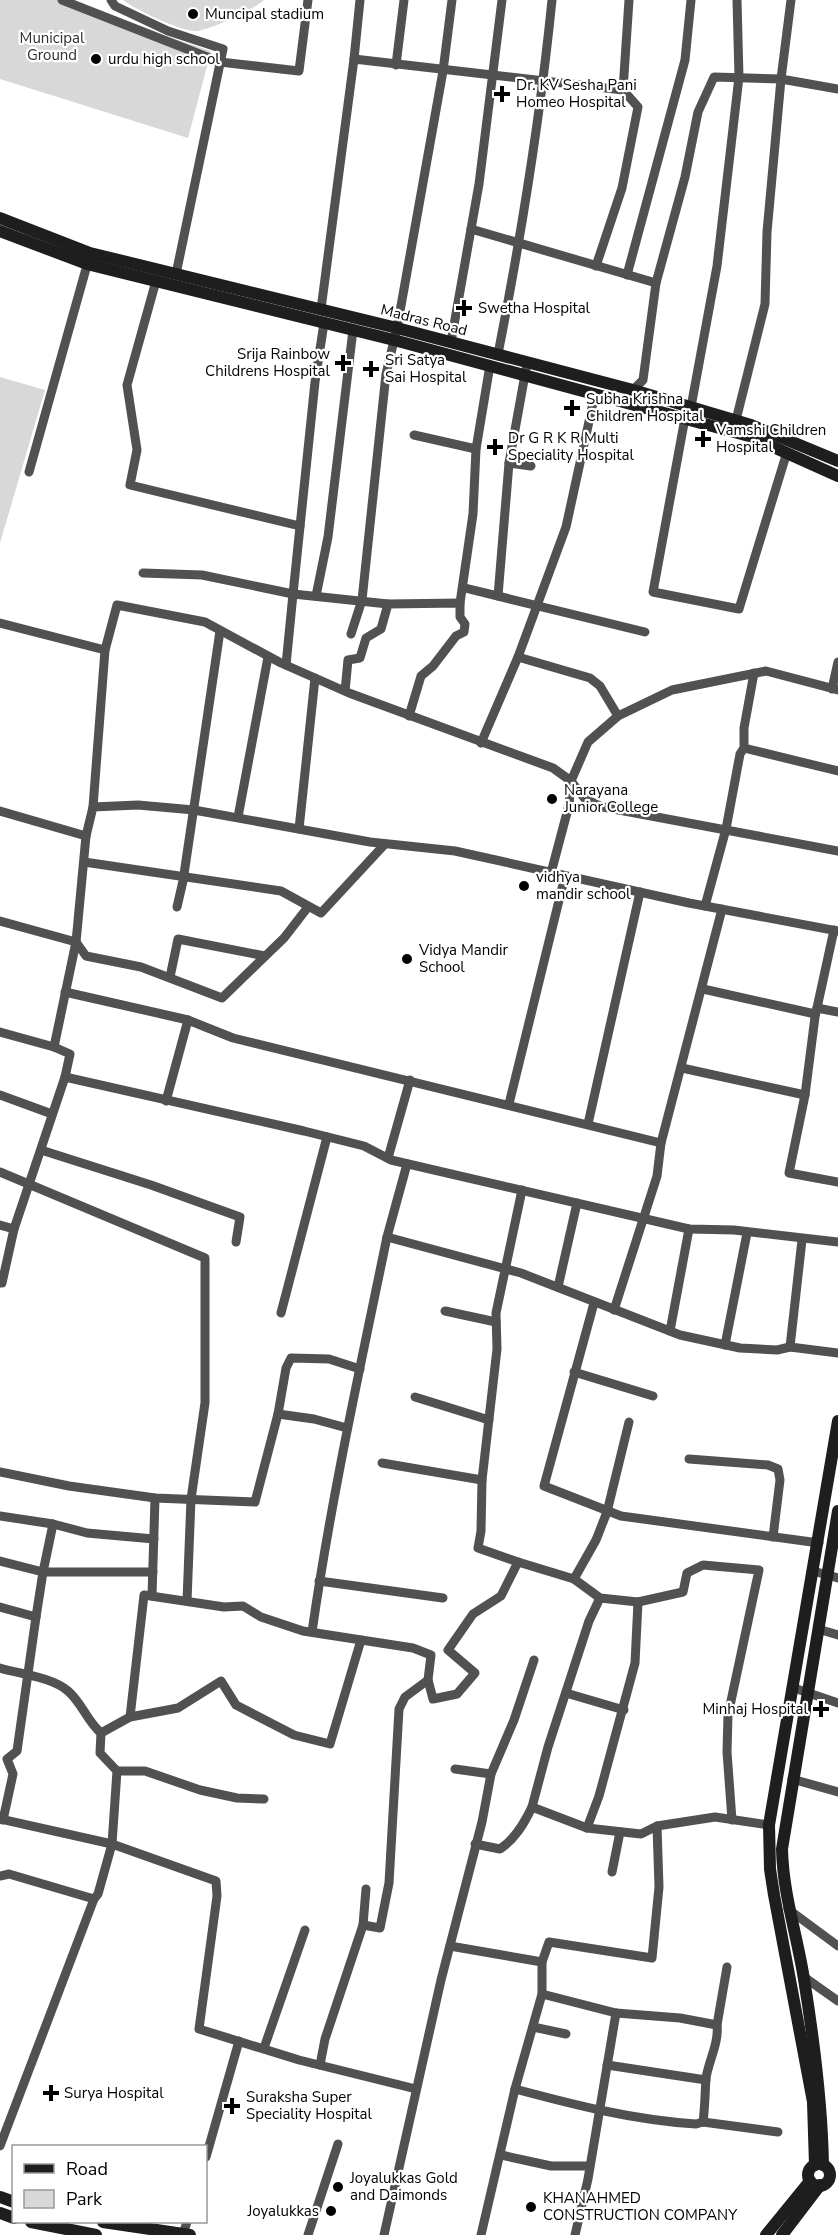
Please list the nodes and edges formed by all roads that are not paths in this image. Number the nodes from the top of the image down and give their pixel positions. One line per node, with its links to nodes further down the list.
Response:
1 (62, 0): 14 (street)
2 (111, 0): 14 (street)
3 (308, 0): 14 (street)
4 (360, 0): 13 (street)
5 (404, 0): 15 (street)
6 (452, 0): 16 (street)
7 (502, 0): 17 (street)
8 (552, 0): 20 (street)
9 (629, 0): 22 (street)
10 (691, 0): 30 (street)
11 (737, 0): 18 (street)
12 (790, 0): 19 (street)
13 (354, 59): 15 (street); 33 (street)
14 (220, 62): 29 (street)
15 (396, 65): 16 (street)
16 (443, 71): 17 (street); 35 (street)
17 (494, 77): 20 (street); 24 (street)
18 (740, 77): 19 (street); 32 (street); 45 (street)
19 (781, 79): 21 (street); 46 (street)
20 (544, 82): 22 (street); 26 (street)
21 (838, 89)
22 (623, 90): 28 (street)
23 (0, 218): 27 (main road, Madras Road)
24 (471, 229): 26 (street); 38 (street)
25 (0, 231): 27 (main road)
26 (519, 243): 28 (street); 39 (street)
27 (89, 258): 29 (main road, Madras Road); 31 (main road); 53 (street)
28 (596, 266): 30 (street)
29 (176, 274): 33 (main road, Madras Road)
30 (627, 275): 32 (street)
31 (156, 281): 34 (main road); 55 (street)
32 (656, 283): 43 (street)
33 (321, 309): 35 (main road, Madras Road)
34 (324, 323): 36 (main road); 55 (street)
35 (397, 328): 37 (street); 38 (main road, Madras Road)
36 (353, 330): 37 (main road); 59 (street)
37 (394, 340): 41 (main road); 61 (street)
38 (451, 342): 39 (main road, Madras Road)
39 (498, 354): 40 (main road, Madras Road)
40 (526, 361): 42 (street); 43 (main road, Madras Road)
41 (490, 366): 42 (main road); 48 (street)
42 (525, 375): 44 (main road); 51 (street)
43 (633, 390): 45 (main road, Madras Road)
44 (595, 394): 45 (main road); 64 (street)
45 (688, 413): 46 (main road); 49 (street)
46 (735, 426): 49 (main road); 50 (main road)
47 (414, 435): 48 (street)
48 (476, 448): 57 (street)
49 (787, 452): 54 (main road)
50 (838, 461)
51 (509, 463): 52 (street); 60 (street)
52 (531, 466)
53 (29, 472)
54 (838, 476)
55 (300, 526): 58 (street)
56 (143, 573): 58 (street)
57 (465, 588): 60 (street); 62 (street)
58 (293, 594): 59 (street); 73 (street)
59 (316, 596): 61 (street)
60 (498, 596): 64 (street)
61 (362, 600): 63 (street); 68 (street)
62 (460, 603): 63 (street); 78 (street)
63 (388, 604): 77 (street)
64 (537, 605): 67 (street); 71 (street)
65 (0, 623): 69 (street)
66 (220, 631): 69 (street); 70 (street); 85 (street)
67 (645, 632)
68 (351, 634)
69 (105, 650): 84 (street)
70 (268, 657): 73 (street); 87 (street)
71 (518, 657): 79 (street); 80 (street)
72 (838, 662): 76 (street)
73 (286, 665): 75 (street)
74 (754, 674): 76 (street); 79 (street); 81 (street)
75 (315, 678): 77 (street); 88 (street)
76 (835, 689)
77 (345, 691): 78 (street)
78 (409, 716): 80 (street)
79 (618, 716): 83 (street)
80 (481, 742): 83 (street)
81 (744, 748): 82 (street); 89 (street)
82 (838, 771)
83 (571, 781): 89 (street); 94 (street)
84 (93, 807): 85 (street); 90 (street)
85 (194, 810): 87 (street); 96 (street)
86 (0, 811): 90 (street)
87 (238, 817): 88 (street)
88 (299, 829): 91 (street)
89 (725, 830): 92 (street); 98 (street)
90 (86, 836): 93 (street)
91 (385, 844): 94 (street); 100 (street)
92 (838, 851)
93 (84, 862): 96 (street); 104 (street)
94 (551, 873): 95 (street)
95 (565, 876): 97 (street); 120 (street)
96 (183, 877): 99 (street); 100 (street)
97 (640, 892): 98 (street); 122 (street)
98 (705, 906): 101 (street)
99 (177, 907)
100 (308, 907): 105 (street)
101 (722, 909): 103 (street); 107 (street)
102 (0, 921): 104 (street)
103 (836, 931): 109 (street)
104 (76, 942): 106 (street); 108 (street)
105 (265, 956): 106 (street); 106 (street)
106 (170, 977)
107 (703, 988): 109 (street); 114 (street)
108 (65, 992): 111 (street); 113 (street)
109 (816, 1011): 110 (street); 118 (street)
110 (838, 1012)
111 (188, 1020): 116 (street); 119 (street)
112 (0, 1032): 113 (street)
113 (54, 1047): 115 (street)
114 (682, 1068): 118 (street); 124 (street)
115 (65, 1077): 119 (street); 121 (street)
116 (410, 1080): 120 (street); 126 (street)
117 (0, 1095): 121 (street)
118 (805, 1095): 129 (street)
119 (166, 1101): 123 (street)
120 (508, 1104): 122 (street)
121 (52, 1114): 125 (street)
122 (588, 1124): 124 (street)
123 (327, 1137): 126 (street); 148 (street)
124 (662, 1143): 133 (street)
125 (41, 1150): 130 (street); 140 (street)
126 (388, 1158): 127 (street)
127 (407, 1164): 131 (street); 138 (street)
128 (0, 1172): 130 (street)
129 (838, 1182)
130 (29, 1185): 135 (street); 168 (street)
131 (522, 1190): 132 (street); 142 (street)
132 (577, 1203): 133 (street); 144 (street)
133 (643, 1220): 136 (street); 146 (street)
134 (0, 1225): 135 (street)
135 (14, 1229): 143 (street)
136 (688, 1229): 137 (street); 150 (street)
137 (747, 1233): 139 (street); 151 (street)
138 (387, 1238): 142 (street); 154 (street)
139 (802, 1239): 141 (street); 152 (street)
140 (236, 1242)
141 (838, 1242)
142 (504, 1268): 144 (street); 149 (street)
143 (0, 1283)
144 (558, 1287): 145 (street)
145 (594, 1303): 146 (street); 155 (street)
146 (614, 1310): 150 (street)
147 (445, 1311): 149 (street)
148 (281, 1313)
149 (496, 1322): 159 (street)
150 (670, 1332): 151 (street)
151 (725, 1345): 152 (street)
152 (790, 1347): 153 (street)
153 (838, 1353)
154 (360, 1369): 158 (street); 162 (street)
155 (574, 1372): 156 (street); 170 (street)
156 (653, 1396)
157 (415, 1397): 159 (street)
158 (279, 1414): 162 (street); 168 (street)
159 (489, 1420): 166 (street)
160 (838, 1421): 175 (main road)
161 (629, 1422): 170 (street)
162 (347, 1428): 183 (street)
163 (689, 1459): 173 (street)
164 (382, 1463): 166 (street)
165 (0, 1472): 167 (street)
166 (482, 1480): 177 (street)
167 (155, 1498): 168 (street); 174 (street)
168 (191, 1498): 187 (street)
169 (838, 1511): 181 (main road)
170 (607, 1512): 173 (street); 182 (street)
171 (0, 1516): 172 (street)
172 (53, 1524): 174 (street); 179 (street)
173 (773, 1537): 175 (street)
174 (154, 1539): 180 (street)
175 (819, 1543): 178 (main road)
176 (0, 1562): 179 (street)
177 (518, 1562): 182 (street); 198 (street)
178 (813, 1570): 181 (street); 199 (main road)
179 (43, 1572): 180 (street); 190 (street)
180 (153, 1572): 184 (street)
181 (833, 1577): 191 (main road)
182 (574, 1579): 186 (street)
183 (320, 1581): 185 (street); 192 (street)
184 (152, 1596): 187 (street); 204 (street)
185 (443, 1598)
186 (600, 1598): 188 (street); 201 (street)
187 (187, 1601): 192 (street)
188 (638, 1602): 203 (street); 215 (street)
189 (0, 1607): 190 (street)
190 (36, 1617): 197 (street)
191 (818, 1629): 193 (street); 200 (main road)
192 (312, 1632): 194 (street)
193 (838, 1635)
194 (361, 1640): 198 (street); 204 (street)
195 (534, 1660): 209 (street)
196 (0, 1668): 197 (street)
197 (28, 1676): 205 (street); 206 (street)
198 (428, 1680): 228 (street)
199 (794, 1688): 200 (street); 216 (main road)
200 (809, 1693): 202 (street); 210 (main road)
201 (566, 1694): 203 (street); 213 (street)
202 (838, 1703)
203 (624, 1710): 218 (street)
204 (130, 1717): 205 (street)
205 (101, 1732): 208 (street)
206 (3, 1758): 214 (street)
207 (455, 1769): 209 (street)
208 (117, 1771): 212 (street); 220 (street)
209 (491, 1774): 221 (street)
210 (792, 1779): 211 (street); 222 (main road)
211 (838, 1792)
212 (264, 1799)
213 (532, 1808): 218 (street); 221 (street)
214 (2, 1820): 220 (street)
215 (732, 1820): 216 (street); 217 (street)
216 (770, 1825): 222 (main road)
217 (657, 1826): 219 (street); 232 (street)
218 (587, 1828): 219 (street)
219 (620, 1832): 223 (street)
220 (112, 1844): 226 (street); 241 (street)
221 (475, 1844): 230 (street)
222 (775, 1849): 227 (main road)
223 (612, 1872)
224 (0, 1876): 226 (street)
225 (366, 1889): 228 (street)
226 (94, 1899): 252 (street)
227 (783, 1908): 231 (street); 234 (main road); 256 (main road)
228 (363, 1924): 243 (street)
229 (305, 1930): 242 (street)
230 (450, 1946): 232 (street); 246 (street)
231 (838, 1946)
232 (542, 1962): 235 (street)
233 (727, 1967): 238 (street)
234 (804, 1977): 236 (street); 256 (main road)
235 (542, 1994): 237 (street); 239 (street)
236 (838, 2001)
237 (616, 2013): 238 (street); 244 (street)
238 (717, 2025): 245 (street)
239 (533, 2027): 240 (street); 247 (street)
240 (566, 2034)
241 (240, 2041): 242 (street); 253 (street)
242 (264, 2048): 243 (street)
243 (320, 2065): 246 (street)
244 (608, 2065): 245 (street); 248 (street)
245 (706, 2080): 249 (street)
246 (416, 2089): 263 (street)
247 (515, 2089): 248 (street); 254 (street)
248 (598, 2112): 249 (street); 255 (street)
249 (703, 2122): 250 (street)
250 (778, 2132)
251 (338, 2144): 262 (street)
252 (0, 2146)
253 (207, 2154)
254 (501, 2155): 255 (street); 264 (street)
255 (588, 2166): 265 (street)
256 (826, 2166): 257 (main road); 257 (main road)
257 (815, 2183): 266 (main road); 267 (main road)
258 (36, 2223): 260 (main road)
259 (109, 2223): 261 (main road)
260 (96, 2235)
261 (187, 2235)
262 (308, 2235)
263 (384, 2235)
264 (482, 2235)
265 (575, 2235)
266 (766, 2235)
267 (782, 2235)

